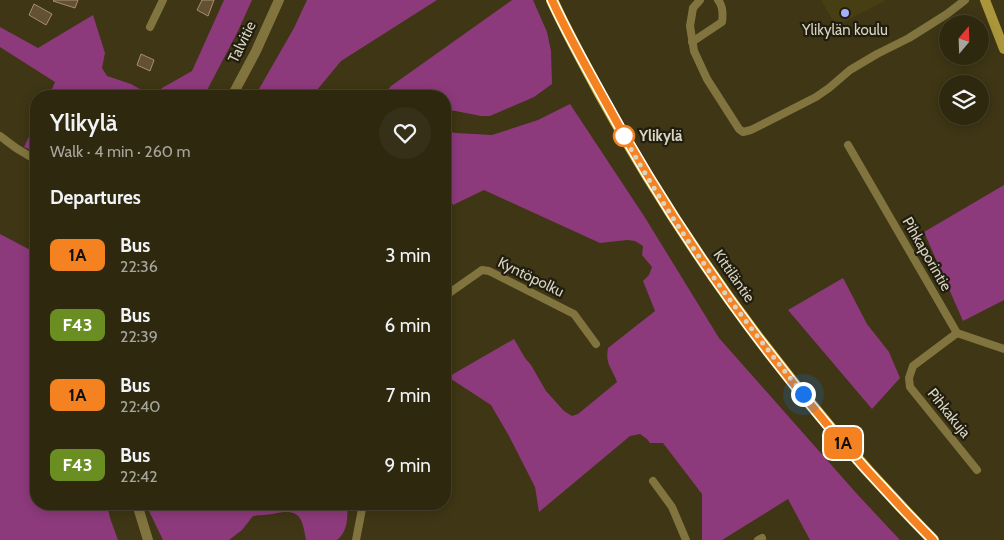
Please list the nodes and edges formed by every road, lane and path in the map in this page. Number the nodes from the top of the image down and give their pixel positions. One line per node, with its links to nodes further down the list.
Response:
1 (163, 0): 8 (street)
2 (279, 0): 11 (street, Talvitie)
3 (552, 0): 26 (main road, Kittiläntie)
4 (700, 0): 9 (street)
5 (718, 0): 9 (street)
6 (965, 0): 9 (street)
7 (985, 0): 10 (main road)
8 (150, 27)
9 (692, 42)
10 (1004, 49)
11 (235, 90)
12 (0, 136): 14 (street)
13 (848, 145): 16 (street, Pihkaporintie)
14 (30, 156)
15 (451, 292): 17 (street, Kyntöpolku)
16 (957, 333): 18 (street); 19 (street, Pihkakuja)
17 (596, 344)
18 (1004, 349)
19 (977, 470)
20 (653, 481): 25 (street)
21 (139, 510): 23 (street)
22 (362, 510): 24 (street)
23 (148, 540)
24 (356, 540)
25 (686, 540)
26 (933, 540)

